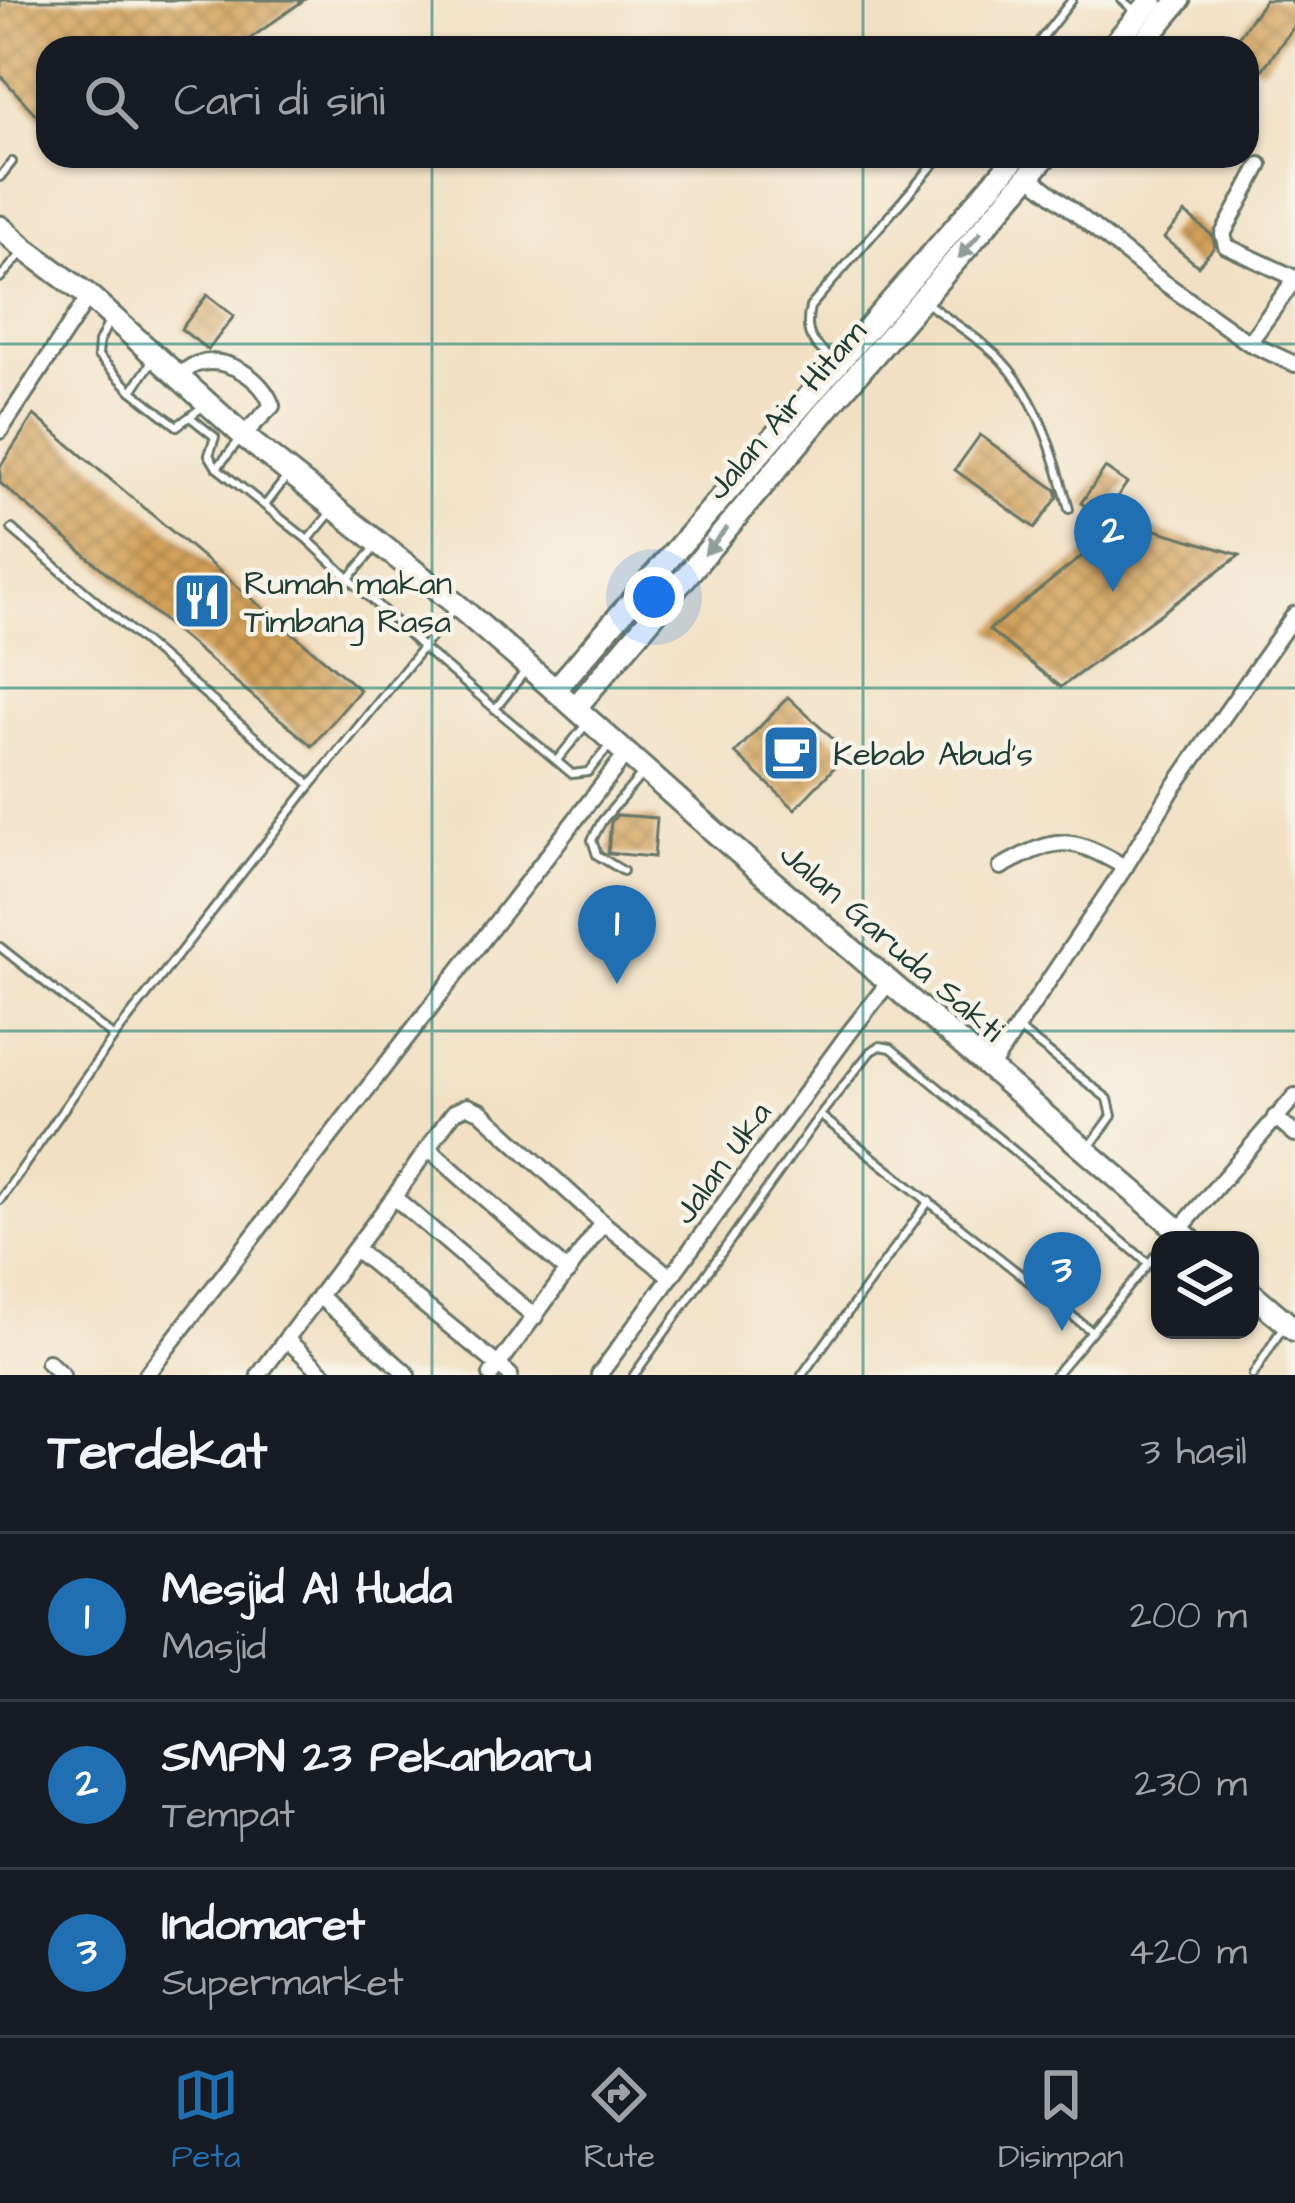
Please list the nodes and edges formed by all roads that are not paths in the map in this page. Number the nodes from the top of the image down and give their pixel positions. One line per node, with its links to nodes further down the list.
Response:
1 (1072, 0): 4 (lane)
2 (1179, 0): 6 (main road)
3 (1138, 5): 5 (main road)
4 (1044, 36)
5 (1119, 36)
6 (1149, 36)
7 (12, 162): 13 (lane)
8 (930, 168): 23 (lane)
9 (1021, 168): 23 (main road, Jalan Air Hitam)
10 (1022, 168): 19 (main road, Jalan Air Hitam, one-way to 19)
11 (1025, 168): 21 (street)
12 (1258, 168): 17 (street)
13 (0, 177)
14 (0, 227): 15 (main road, Jalan Garuda Sakti)
15 (25, 249): 16 (lane); 18 (main road, Jalan Garuda Sakti)
16 (0, 278)
17 (1295, 279): 21 (street)
18 (89, 296): 20 (main road, Jalan Garuda Sakti); 29 (street)
19 (923, 300): 35 (lane); 46 (main road, Jalan Air Hitam, one-way to 46)
20 (112, 317): 22 (main road, Jalan Garuda Sakti); 26 (lane)
21 (1249, 343): 24 (street)
22 (156, 356): 25 (main road, Jalan Garuda Sakti); 26 (lane)
23 (837, 363): 44 (main road, Jalan Air Hitam)
24 (1295, 364)
25 (179, 375): 27 (main road, Jalan Garuda Sakti); 30 (street)
26 (132, 391): 28 (lane)
27 (208, 402): 28 (lane); 30 (main road, Jalan Garuda Sakti)
28 (190, 417): 31 (lane)
29 (0, 430)
30 (243, 435): 31 (lane); 32 (main road, Jalan Garuda Sakti)
31 (218, 468): 33 (lane)
32 (290, 472): 33 (lane); 34 (main road, Jalan Garuda Sakti)
33 (266, 504): 37 (lane)
34 (336, 508): 37 (lane); 38 (main road, Jalan Garuda Sakti)
35 (1069, 508)
36 (12, 529): 50 (lane)
37 (308, 540): 39 (lane)
38 (380, 543): 39 (lane); 40 (main road, Jalan Garuda Sakti)
39 (350, 577): 42 (lane)
40 (457, 605): 42 (lane); 43 (main road, Jalan Garuda Sakti)
41 (1295, 614): 52 (street)
42 (422, 646): 45 (lane); 50 (lane)
43 (529, 667): 44 (main road, Jalan Garuda Sakti); 45 (lane)
44 (555, 690): 46 (main road, Jalan Garuda Sakti)
45 (496, 709): 48 (lane)
46 (582, 714): 47 (main road, Jalan Garuda Sakti); 48 (lane)
47 (620, 747): 48 (lane); 49 (main road, Jalan Garuda Sakti); 85 (street)
48 (557, 760)
49 (645, 770): 53 (lane); 55 (main road, Jalan Garuda Sakti)
50 (311, 784): 57 (lane)
51 (1001, 867): 52 (street)
52 (1125, 867): 56 (street)
53 (623, 872)
54 (0, 947): 57 (lane)
55 (890, 982): 58 (main road, Jalan Garuda Sakti); 75 (street, Jalan Uka)
56 (1017, 1028): 58 (street); 64 (lane)
57 (114, 1037): 66 (lane)
58 (990, 1068): 64 (main road, Jalan Garuda Sakti)
59 (1295, 1096): 61 (street)
60 (820, 1114): 67 (lane); 73 (lane); 90 (lane)
61 (1275, 1117): 62 (street); 70 (street)
62 (1295, 1134)
63 (429, 1149): 65 (street); 68 (street); 74 (street)
64 (1085, 1152): 69 (main road, Jalan Garuda Sakti)
65 (394, 1198): 71 (street); 78 (street)
66 (0, 1200)
67 (929, 1201): 80 (lane); 91 (lane)
68 (604, 1222): 74 (street); 75 (street)
69 (1172, 1231)
70 (1184, 1231)
71 (355, 1249): 76 (street); 83 (street)
72 (1151, 1260): 73 (lane)
73 (1148, 1263): 80 (lane)
74 (568, 1272): 78 (street)
75 (671, 1277): 89 (street, Jalan Uka)
76 (319, 1295): 81 (street); 88 (street)
77 (1259, 1299): 79 (main road)
78 (535, 1317): 83 (street)
79 (1291, 1326): 93 (lane)
80 (1090, 1330): 92 (lane)
81 (286, 1339): 86 (street); 87 (street)
82 (48, 1362): 84 (street)
83 (500, 1372)
84 (62, 1375)
85 (146, 1375)
86 (259, 1375)
87 (325, 1375)
88 (408, 1375)
89 (599, 1375)
90 (634, 1375)
91 (802, 1375)
92 (1055, 1375)
93 (1253, 1375)

